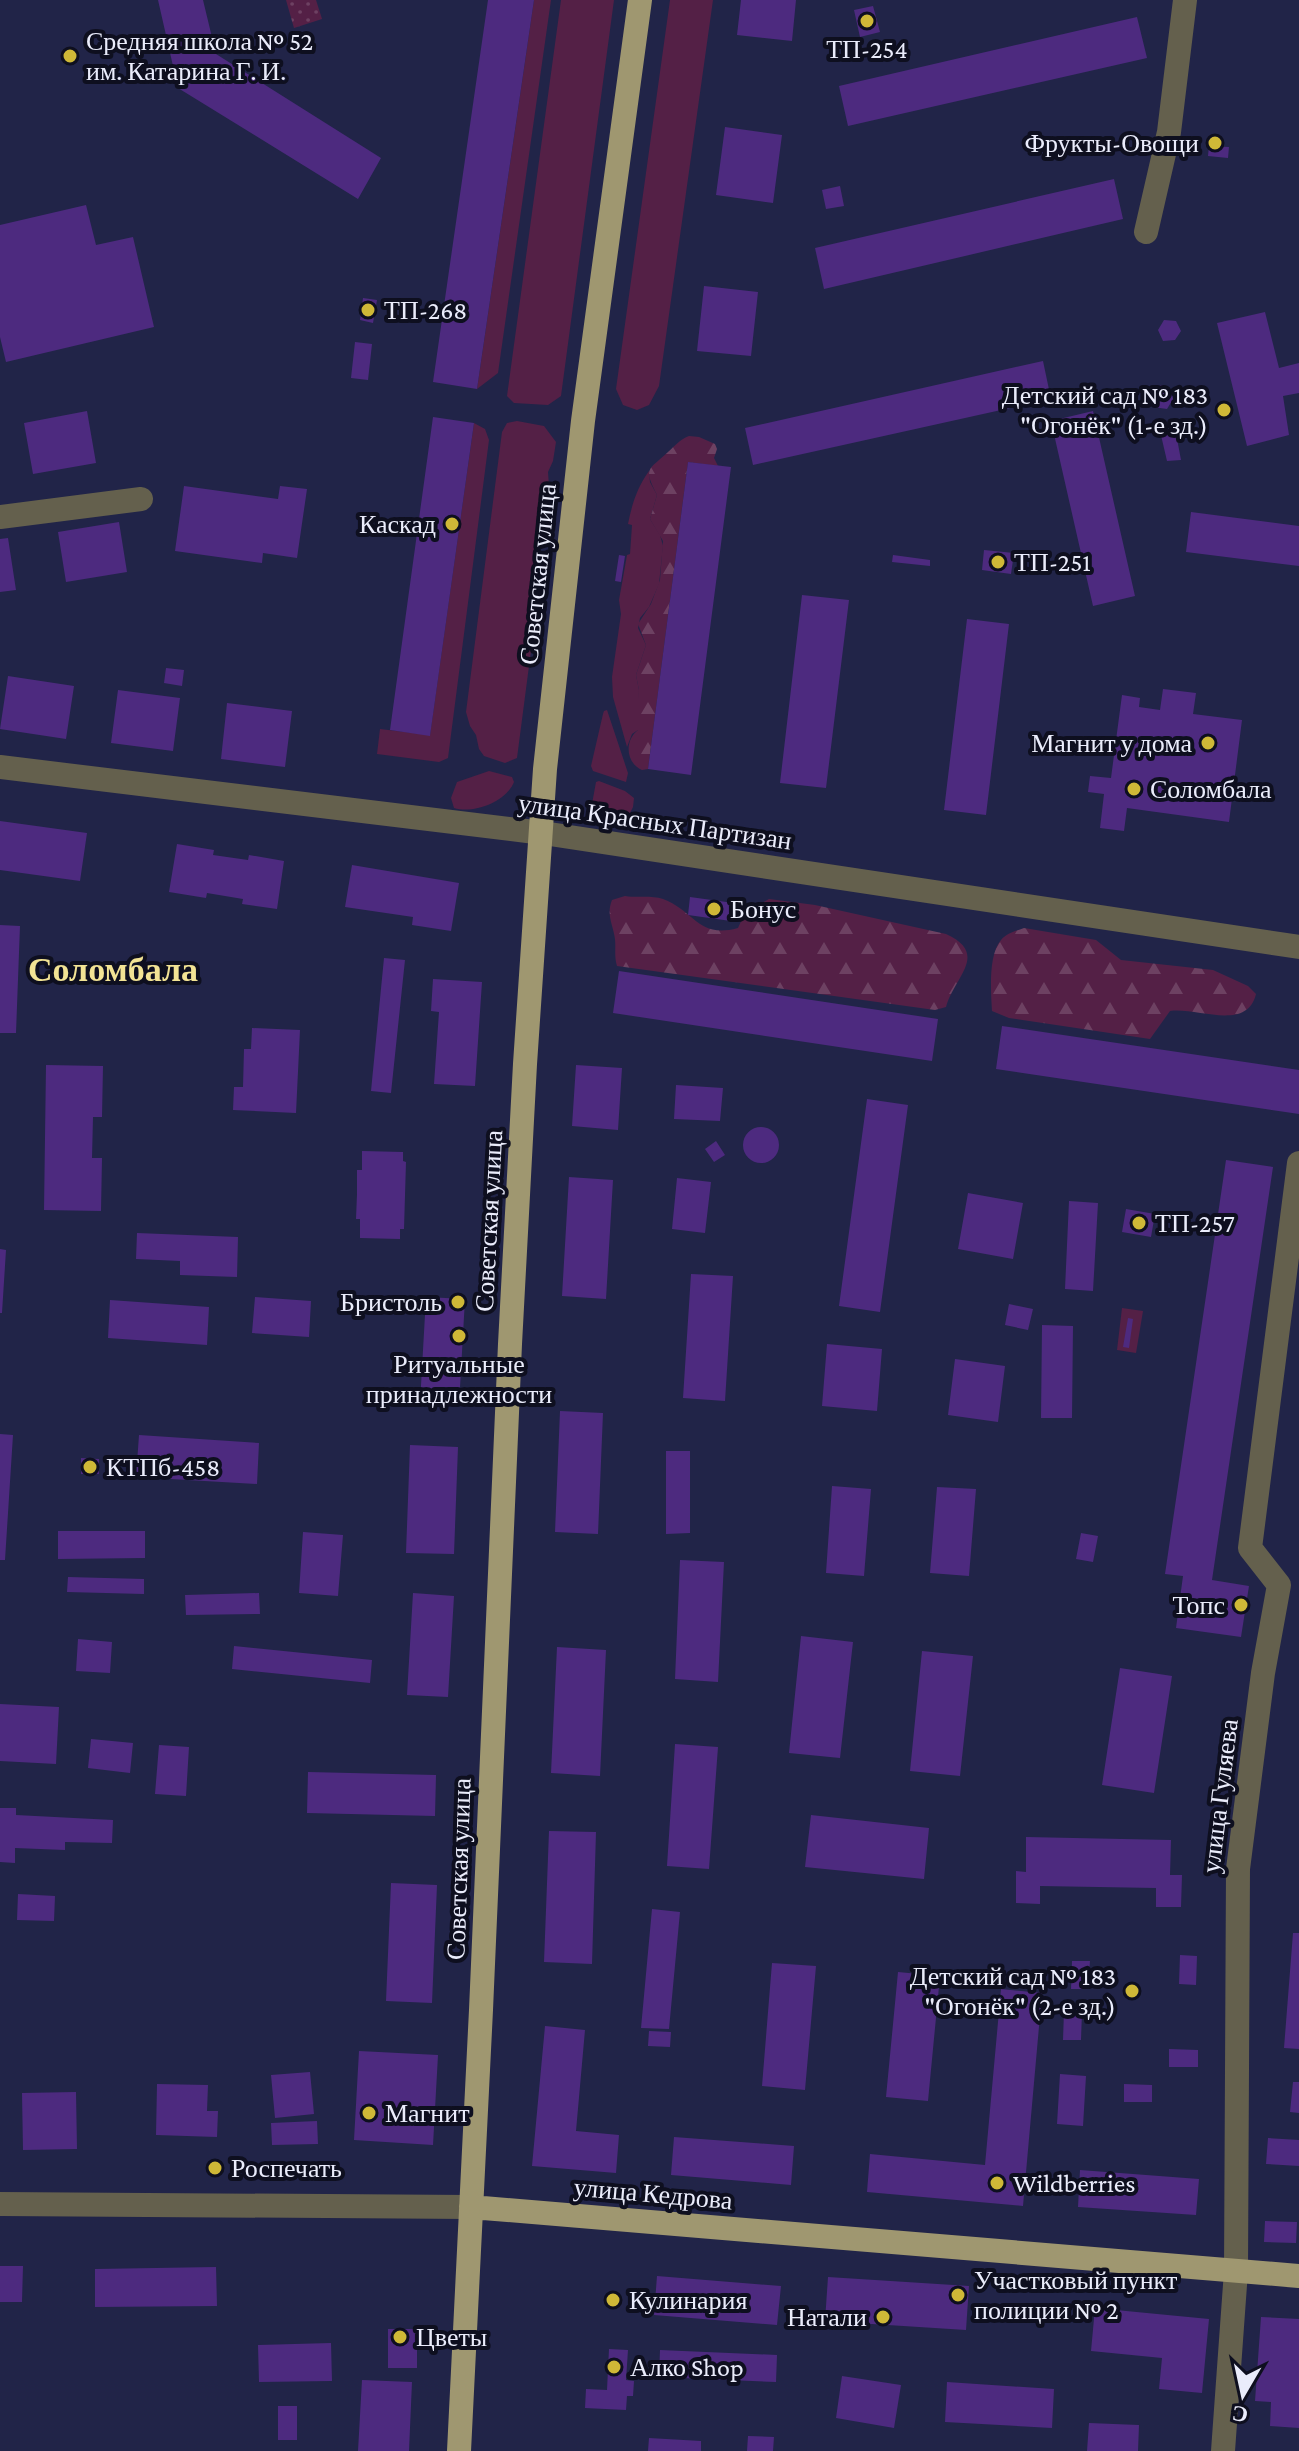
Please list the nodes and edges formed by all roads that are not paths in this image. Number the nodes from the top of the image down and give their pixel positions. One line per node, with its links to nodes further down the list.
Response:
1 (640, 0): 7 (main road, Советская улица)
2 (1185, 0): 3 (street)
3 (1146, 232)
4 (141, 499): 5 (street)
5 (0, 517)
6 (0, 767): 7 (street, улица Красных Партизан)
7 (543, 833): 8 (street, улица Красных Партизан); 11 (main road, Советская улица)
8 (1299, 947)
9 (1299, 1163): 12 (street, улица Гуляева)
10 (0, 2204): 11 (street, улица Кедрова)
11 (471, 2207): 12 (main road, улица Кедрова); 14 (main road, Советская улица)
12 (1236, 2271): 13 (main road, улица Кедрова); 15 (street, улица Гуляева)
13 (1299, 2276)
14 (459, 2451)
15 (1223, 2451)

